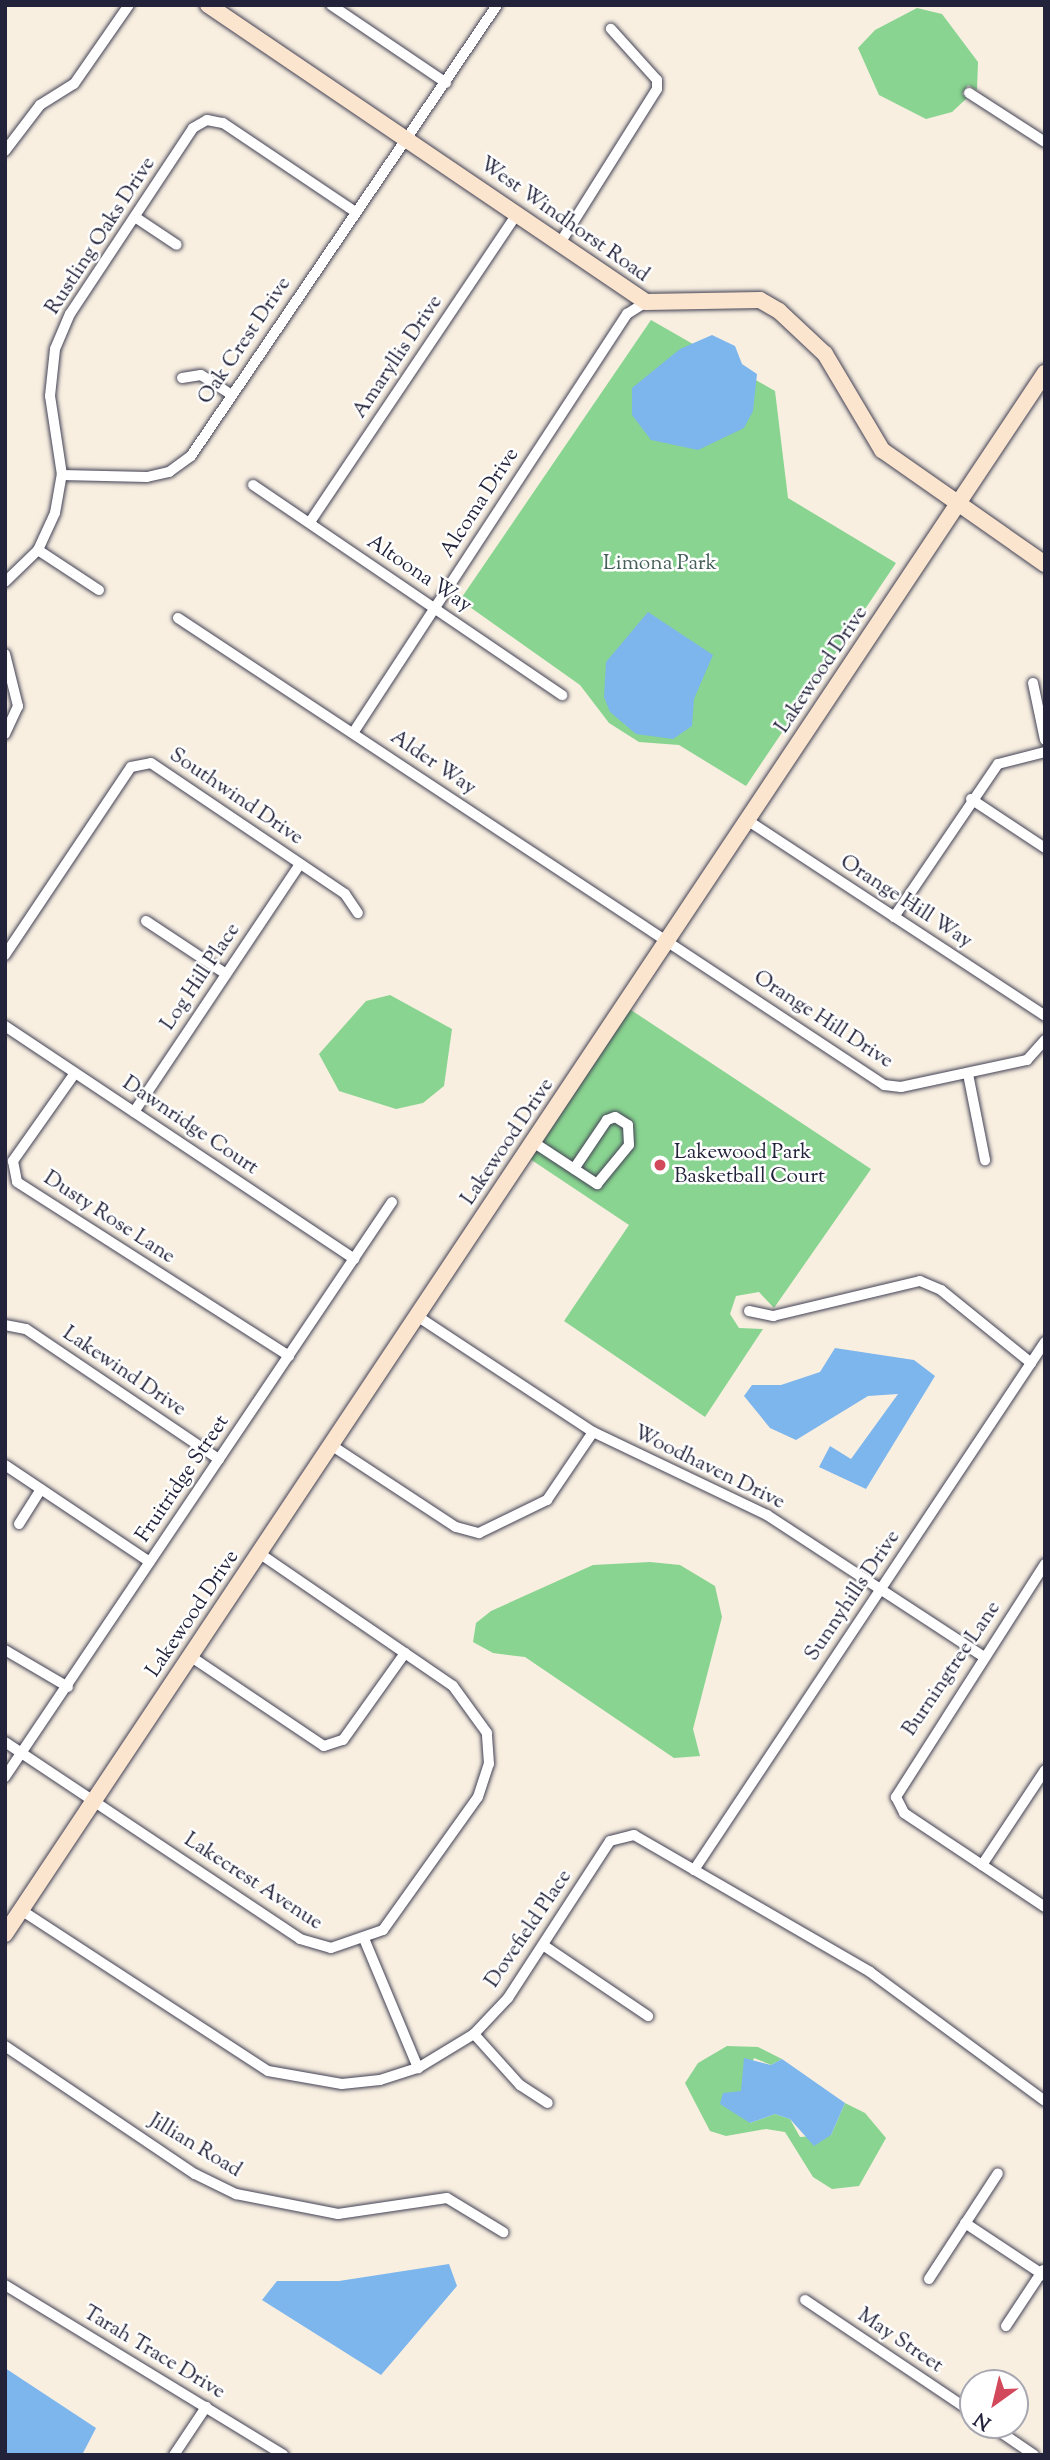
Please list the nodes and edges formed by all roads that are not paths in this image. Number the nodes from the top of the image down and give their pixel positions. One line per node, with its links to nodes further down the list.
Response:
1 (129, 5): 10 (street)
2 (208, 5): 8 (street, West Windhorst Road)
3 (331, 5): 6 (street)
4 (497, 5): 6 (street, Oak Crest Drive)
5 (611, 29): 14 (street)
6 (446, 83): 8 (street, Oak Crest Drive)
7 (969, 93): 9 (street)
8 (405, 135): 11 (street, Oak Crest Drive); 12 (street, West Windhorst Road)
9 (1045, 142)
10 (5, 151)
11 (354, 211): 13 (street, Rustling Oaks Drive); 19 (street, Oak Crest Drive)
12 (518, 213): 14 (street, West Windhorst Road); 23 (street, Amaryllis Drive)
13 (135, 217): 15 (street); 20 (street, Rustling Oaks Drive)
14 (560, 243): 16 (street, West Windhorst Road)
15 (177, 245)
16 (646, 302): 22 (street, West Windhorst Road); 28 (street, Alcoma Drive)
17 (1045, 373): 22 (street, Lakewood Drive)
18 (182, 378): 19 (street)
19 (232, 395): 20 (street, Oak Crest Drive)
20 (62, 475): 24 (street, Rustling Oaks Drive)
21 (253, 485): 23 (street, Altoona Way)
22 (956, 506): 25 (street, West Windhorst Road); 38 (street, Lakewood Drive)
23 (310, 522): 28 (street, Altoona Way)
24 (38, 550): 26 (street, Rustling Oaks Drive); 27 (street)
25 (1045, 564)
26 (5, 582)
27 (99, 590)
28 (435, 608): 32 (street, Altoona Way); 33 (street, Alcoma Drive)
29 (178, 618): 33 (street, Alder Way)
30 (5, 654): 34 (street)
31 (1033, 683): 35 (street)
32 (562, 695)
33 (353, 733): 44 (street, Alder Way)
34 (5, 734)
35 (1045, 740)
36 (1045, 752): 37 (street)
37 (971, 799): 39 (street); 42 (street)
38 (747, 820): 42 (street, Orange Hill Way); 44 (street, Lakewood Drive)
39 (1045, 848)
40 (300, 864): 41 (street, Southwind Drive); 45 (street, Southwind Drive); 46 (street, Log Hill Place)
41 (358, 913)
42 (894, 917): 47 (street, Orange Hill Way)
43 (146, 921): 46 (street)
44 (667, 941): 51 (street, Orange Hill Drive); 53 (street, Lakewood Drive)
45 (5, 956)
46 (226, 974): 52 (street, Log Hill Place)
47 (1045, 1016)
48 (5, 1026): 50 (street, Dawnridge Court)
49 (1045, 1040): 51 (street, Orange Hill Drive)
50 (75, 1073): 52 (street, Dawnridge Court); 62 (street, Dusty Rose Lane)
51 (968, 1074): 54 (street)
52 (134, 1112): 57 (street, Dawnridge Court)
53 (533, 1142): 55 (street); 59 (street, Lakewood Drive)
54 (985, 1160)
55 (574, 1169): 55 (street)
56 (392, 1202): 57 (street, Fruitridge Street)
57 (354, 1259): 62 (street, Fruitridge Street)
58 (750, 1311): 63 (street)
59 (417, 1316): 64 (street, Woodhaven Drive); 65 (street, Lakewood Drive)
60 (5, 1325): 66 (street, Lakewind Drive)
61 (1045, 1342): 63 (street, Sunnyhills Drive)
62 (289, 1356): 66 (street, Fruitridge Street)
63 (1031, 1363): 73 (street, Sunnyhills Drive)
64 (593, 1432): 65 (street); 73 (street, Woodhaven Drive)
65 (331, 1445): 70 (street, Lakewood Drive)
66 (219, 1459): 71 (street, Fruitridge Street)
67 (5, 1465): 68 (street)
68 (41, 1489): 69 (street); 71 (street)
69 (19, 1524)
70 (259, 1553): 75 (street, Lakecrest Avenue); 76 (street, Lakewood Drive)
71 (150, 1562): 78 (street, Fruitridge Street)
72 (1044, 1567): 77 (street, Burningtree Lane)
73 (881, 1588): 77 (street, Woodhaven Drive); 85 (street, Sunnyhills Drive)
74 (5, 1650): 78 (street)
75 (405, 1653): 76 (street); 89 (street, Lakecrest Avenue)
76 (190, 1656): 83 (street, Lakewood Drive)
77 (984, 1657): 84 (street, Burningtree Lane)
78 (68, 1687): 80 (street, Fruitridge Street)
79 (5, 1742): 80 (street)
80 (24, 1754): 82 (street, Fruitridge Street); 83 (street)
81 (1045, 1770): 84 (street)
82 (5, 1777)
83 (94, 1801): 87 (street, Lakewood Drive); 89 (street, Lakecrest Avenue)
84 (982, 1865): 86 (street)
85 (694, 1870): 90 (street, Dovefield Place); 95 (street, Dovefield Place)
86 (1045, 1907)
87 (21, 1909): 88 (street, Lakewood Drive); 94 (street, Dovefield Place)
88 (5, 1934)
89 (365, 1941): 94 (street)
90 (543, 1945): 91 (street); 92 (street, Dovefield Place)
91 (648, 2016)
92 (474, 2034): 94 (street, Dovefield Place); 96 (street)
93 (5, 2046): 99 (street, Jillian Road)
94 (418, 2068)
95 (1045, 2101)
96 (548, 2103)
97 (998, 2173): 98 (street)
98 (965, 2223): 100 (street); 101 (street)
99 (503, 2232)
100 (1044, 2272): 104 (street)
101 (929, 2279)
102 (5, 2285): 106 (street, Tarah Trace Drive)
103 (805, 2300): 105 (street, May Street)
104 (1006, 2326)
105 (959, 2404)
106 (206, 2407): 108 (street); 109 (street, Tarah Trace Drive)
107 (1011, 2439): 110 (street)
108 (174, 2455)
109 (283, 2455)
110 (1034, 2455)

